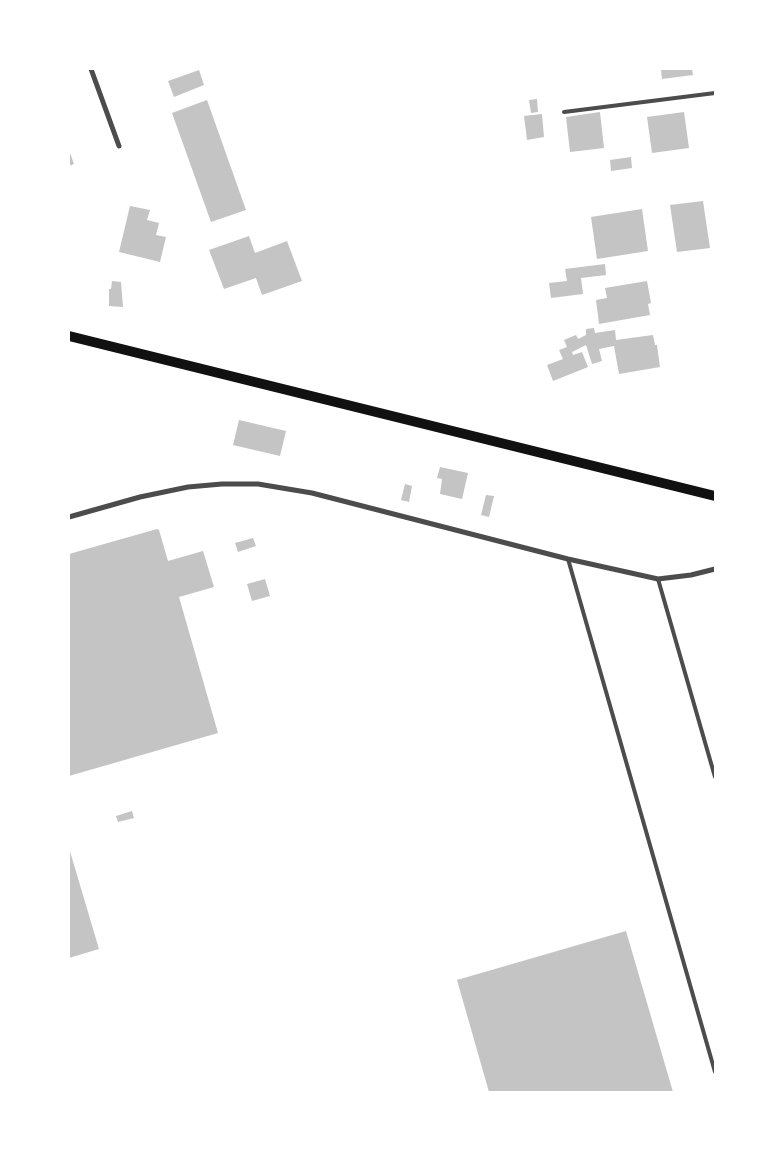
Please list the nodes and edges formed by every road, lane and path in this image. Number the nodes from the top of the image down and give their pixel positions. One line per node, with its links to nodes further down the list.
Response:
1 (91, 69): 4 (street)
2 (715, 93): 3 (lane)
3 (564, 112)
4 (119, 146)
5 (69, 336): 6 (main road)
6 (715, 496)
7 (69, 517): 8 (street)
8 (568, 559): 10 (street); 12 (lane)
9 (715, 569): 10 (street)
10 (658, 579): 11 (lane)
11 (715, 777)
12 (715, 1072)

